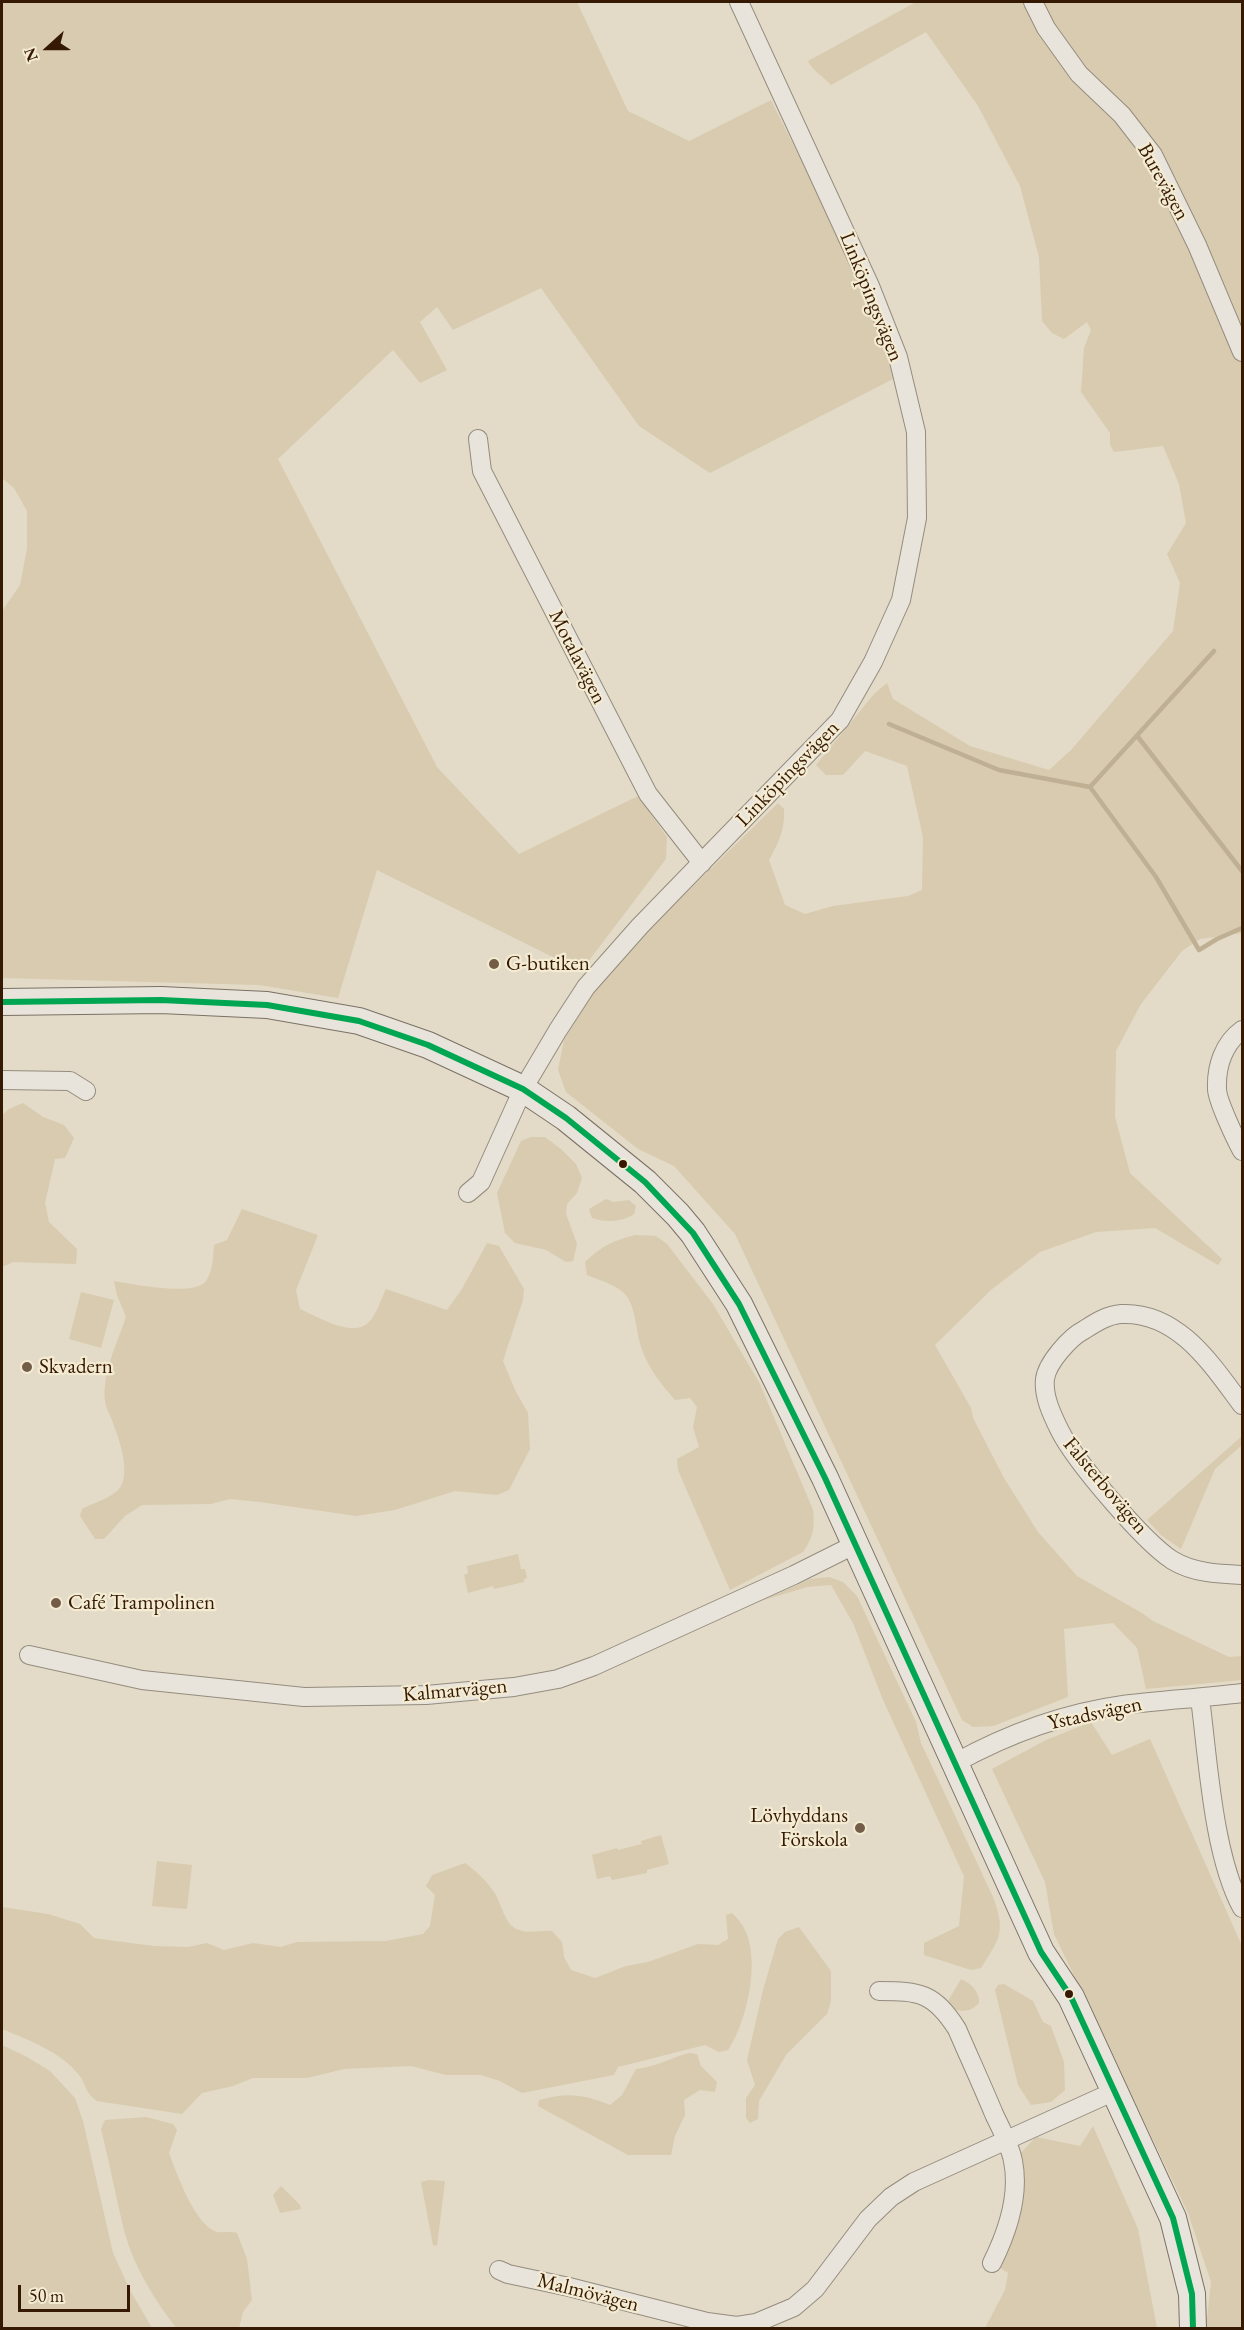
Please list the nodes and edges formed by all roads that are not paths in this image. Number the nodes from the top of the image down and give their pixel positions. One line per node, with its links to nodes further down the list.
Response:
1 (739, 2): 5 (street, Linköpingsvägen)
2 (1033, 2): 3 (street, Burevägen)
3 (1242, 352)
4 (478, 439): 5 (street, Motalavägen)
5 (702, 863): 9 (street, Linköpingsvägen)
6 (2, 1002): 9 (street)
7 (1242, 1029): 11 (street)
8 (2, 1080): 10 (street)
9 (523, 1089): 12 (street, Linköpingsvägen); 14 (street)
10 (86, 1091)
11 (1242, 1151)
12 (468, 1193)
13 (1242, 1405): 15 (street, Falsterbovägen)
14 (856, 1544): 16 (street, Kalmarvägen); 19 (street)
15 (1242, 1575)
16 (29, 1655)
17 (1242, 1693): 18 (street, Ystadsvägen)
18 (1200, 1698): 19 (street, Ystadsvägen); 20 (street)
19 (955, 1763): 22 (street)
20 (1242, 1908)
21 (879, 1991): 23 (street)
22 (1107, 2094): 23 (street, Malmövägen); 26 (street); 27 (street)
23 (1006, 2140): 24 (street); 25 (street, Malmövägen)
24 (992, 2264)
25 (499, 2270)
26 (1177, 2328)
27 (1193, 2328)

